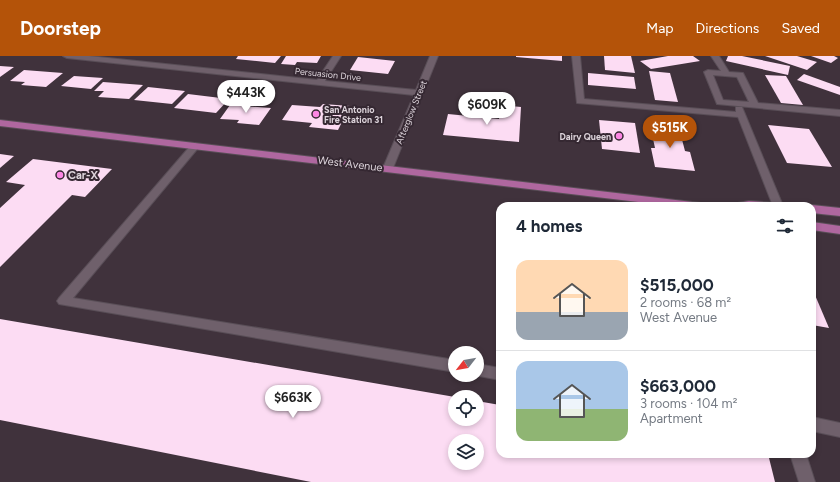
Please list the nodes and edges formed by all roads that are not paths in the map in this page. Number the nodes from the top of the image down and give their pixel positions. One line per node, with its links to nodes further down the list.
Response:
1 (67, 56): 7 (street, Persuasion Drive)
2 (337, 56): 7 (street)
3 (434, 56): 8 (street, Afterglow Street)
4 (576, 56): 12 (street)
5 (715, 56): 6 (street)
6 (726, 73): 9 (street); 10 (street)
7 (319, 83): 8 (street, Persuasion Drive)
8 (419, 93): 15 (street, Afterglow Street)
9 (737, 104): 10 (street); 12 (street)
10 (755, 106): 11 (street)
11 (840, 113)
12 (741, 115): 17 (street)
13 (0, 123): 14 (main road, West Avenue)
14 (195, 146): 15 (main road, West Avenue); 22 (street)
15 (388, 168): 16 (main road, West Avenue)
16 (667, 202)
17 (775, 202)
18 (816, 209): 19 (main road)
19 (840, 212)
20 (816, 227): 21 (main road)
21 (840, 230)
22 (448, 365)
23 (484, 371): 24 (street)
24 (496, 373)
25 (816, 425): 26 (street)
26 (840, 430)
27 (799, 458): 28 (street)
28 (807, 482)

